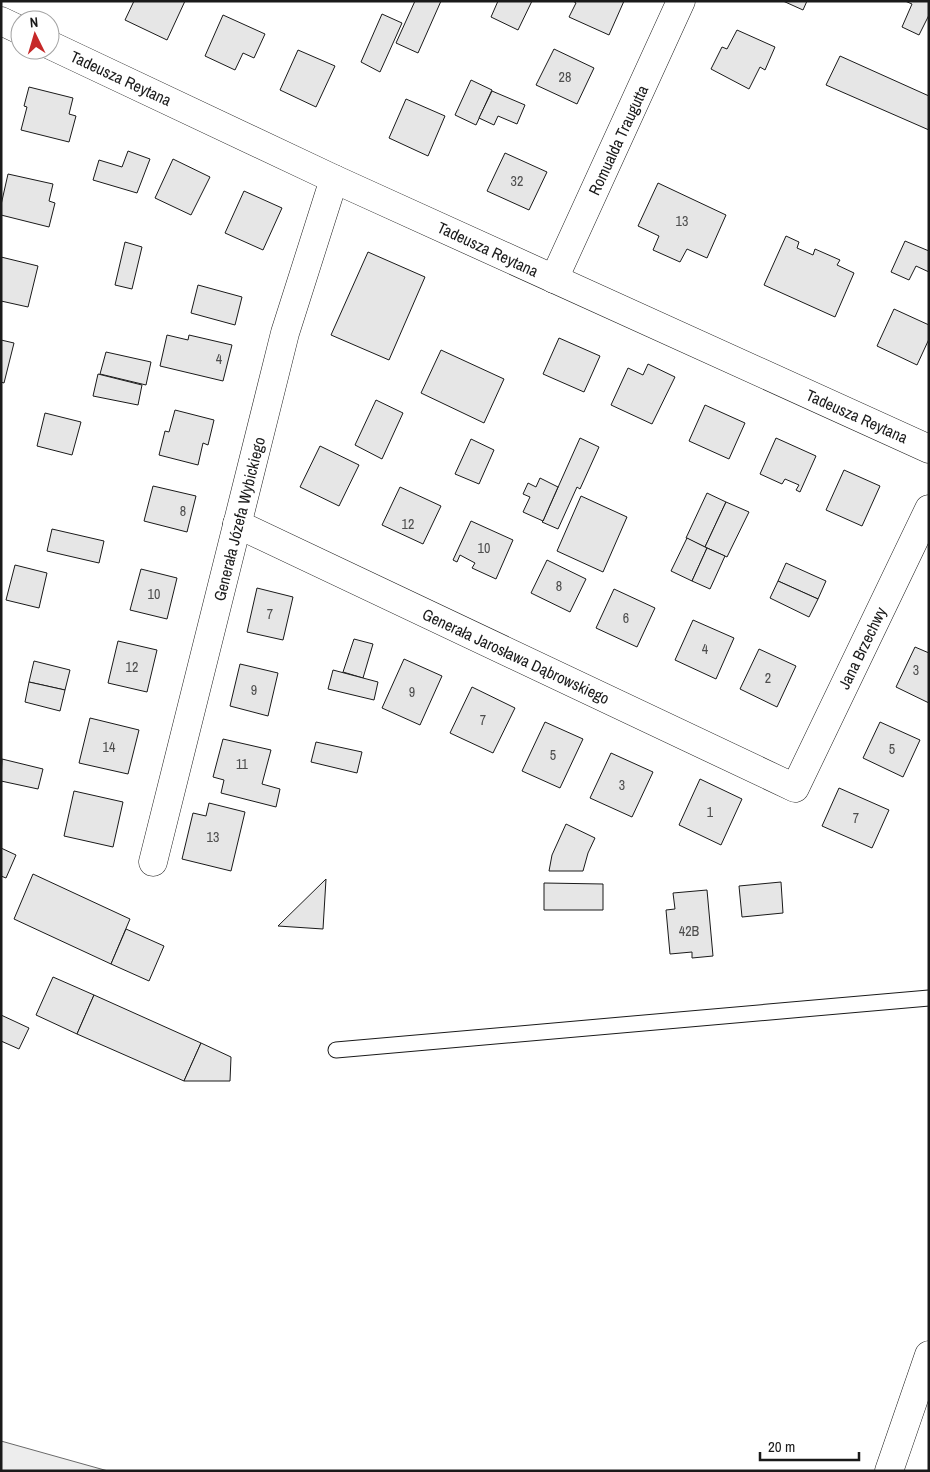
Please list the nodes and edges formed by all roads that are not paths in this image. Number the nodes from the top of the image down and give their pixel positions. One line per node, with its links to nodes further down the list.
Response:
1 (682, 1): 4 (street, Romualda Traugutta)
2 (60, 50): 3 (street, Tadeusza Reytana)
3 (334, 179): 4 (street, Tadeusza Reytana); 7 (street, Generała Józefa Wybickiego)
4 (554, 279): 5 (street, Tadeusza Reytana)
5 (929, 449)
6 (929, 509): 8 (street, Jana Brzechwy)
7 (237, 524): 8 (street, Generała Jarosława Dąbrowskiego); 9 (street, Generała Józefa Wybickiego)
8 (795, 788)
9 (153, 862)
10 (929, 998): 11 (lane)
11 (336, 1050)
12 (929, 1355): 13 (street)
13 (889, 1471)

